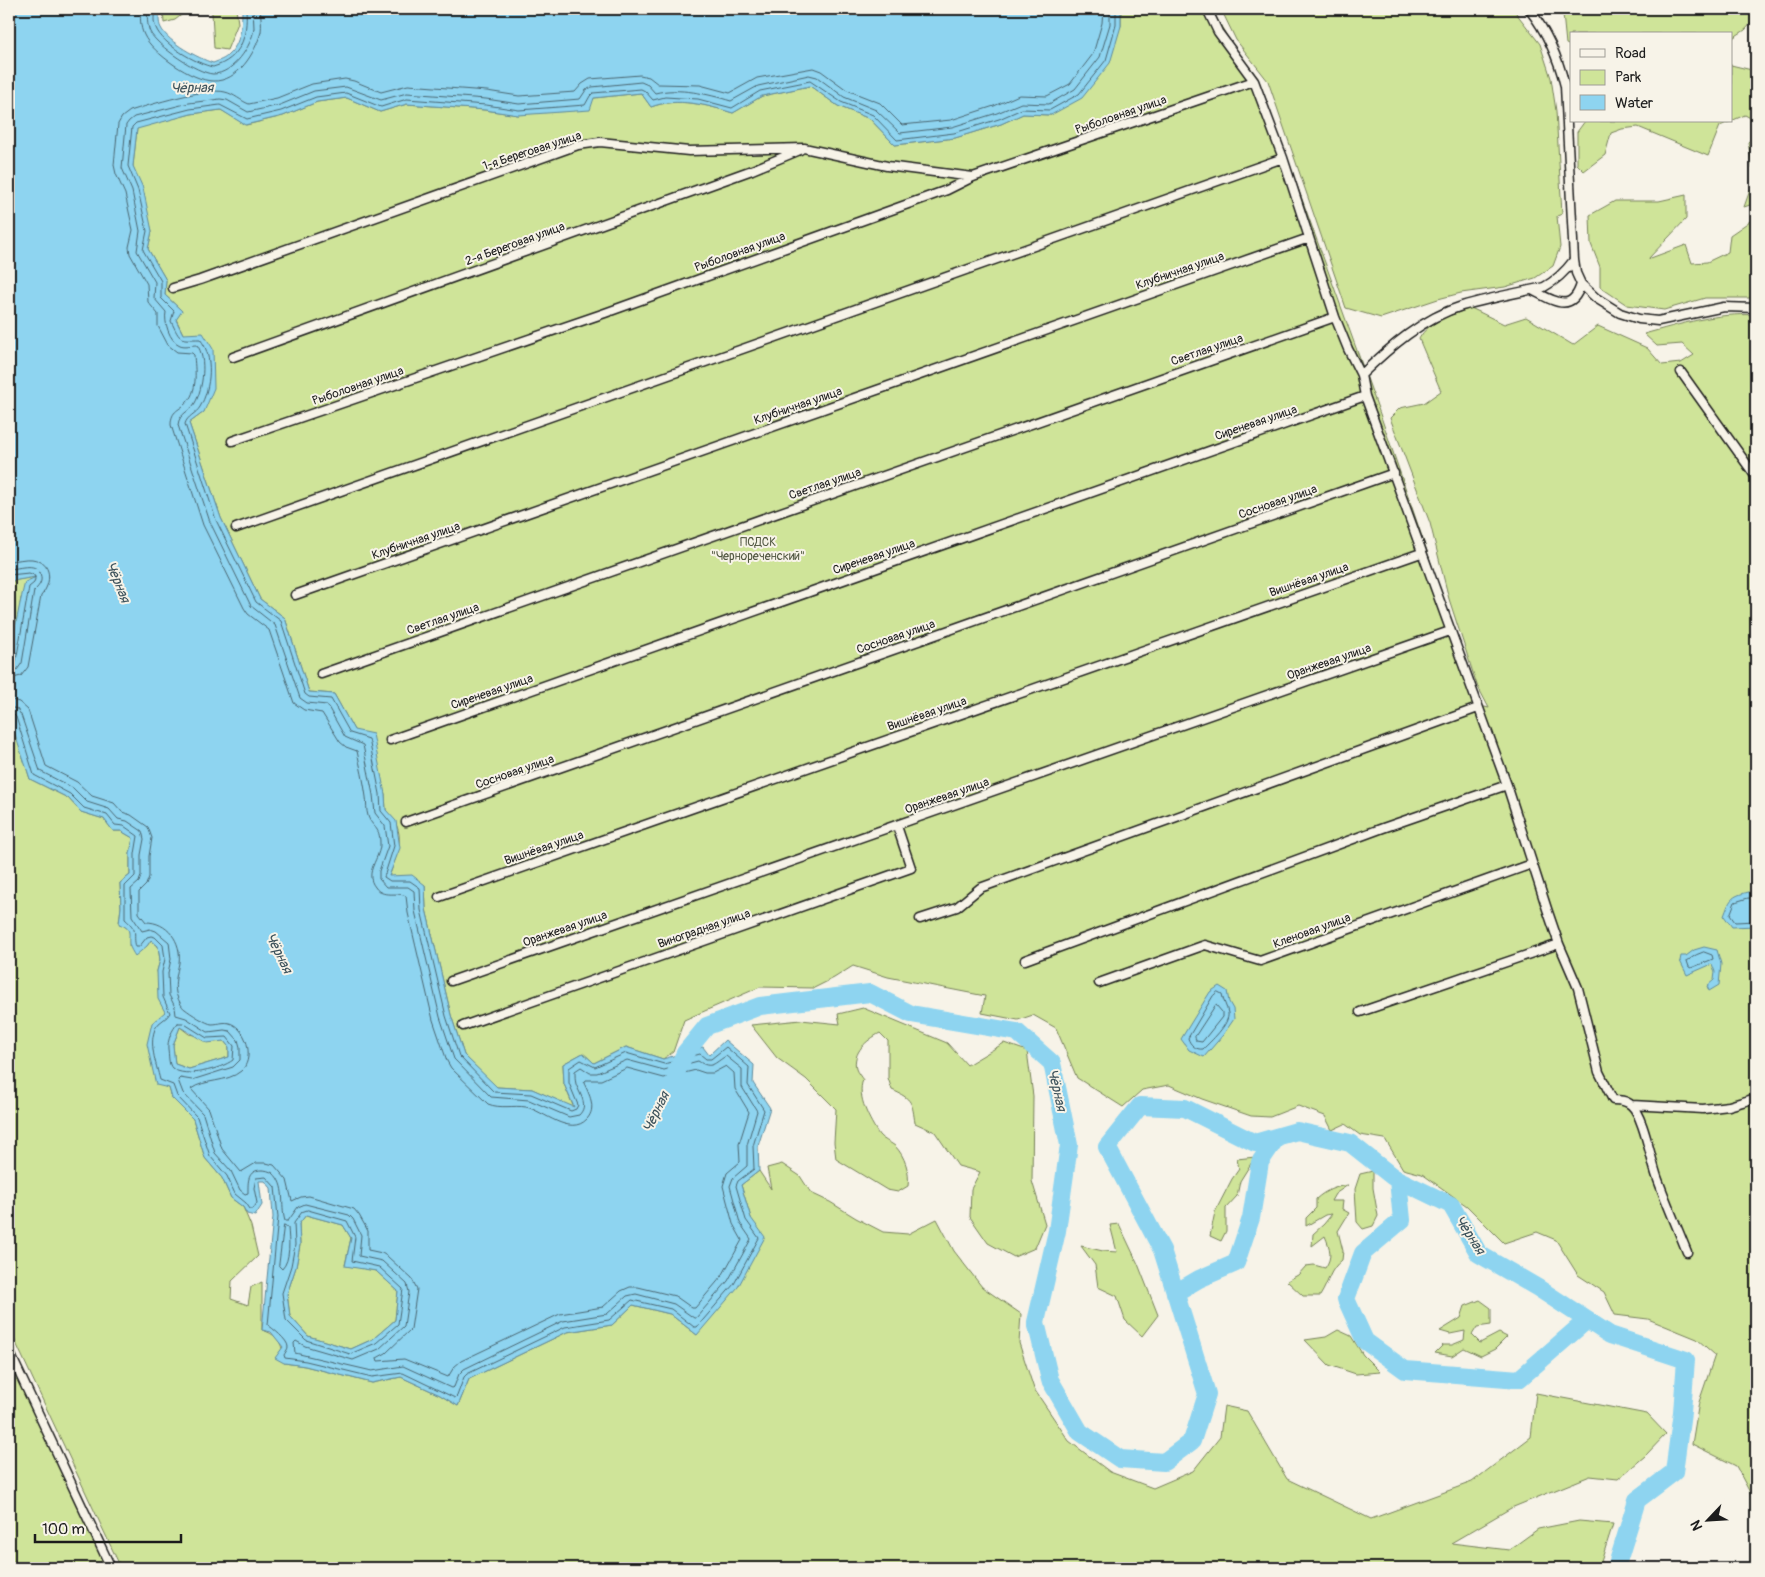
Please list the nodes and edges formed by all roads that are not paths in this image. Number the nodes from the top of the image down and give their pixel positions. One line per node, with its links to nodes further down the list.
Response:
1 (1207, 9): 3 (street)
2 (1529, 9): 8 (street)
3 (1254, 81): 5 (street); 6 (street, Рыболовная улица)
4 (804, 148): 6 (street, 1-я Береговая улица); 10 (street, 1-я Береговая улица); 14 (street, 2-я Береговая улица)
5 (1282, 158): 7 (street); 21 (street)
6 (973, 178): 18 (street, Рыболовная улица)
7 (1309, 238): 13 (street); 23 (street, Клубничная улица)
8 (1574, 260): 9 (street); 11 (street)
9 (1581, 284): 11 (street); 12 (street)
10 (173, 288)
11 (1532, 290): 16 (street)
12 (1756, 308)
13 (1335, 317): 16 (street); 25 (street, Светлая улица)
14 (233, 357)
15 (1681, 372): 20 (street)
16 (1361, 374): 17 (street)
17 (1365, 396): 19 (street); 27 (street, Сиреневая улица)
18 (232, 441)
19 (1394, 473): 22 (street); 29 (street, Сосновая улица)
20 (1756, 477)
21 (236, 528)
22 (1421, 553): 24 (street); 32 (street, Вишнёвая улица)
23 (295, 596)
24 (1450, 631): 26 (street); 30 (street, Оранжевая улица)
25 (321, 674)
26 (1478, 708): 28 (street); 33 (street)
27 (390, 740)
28 (1507, 786): 31 (street); 35 (street)
29 (406, 822)
30 (897, 826): 36 (street, Оранжевая улица); 39 (street, Виноградная улица)
31 (1532, 864): 34 (street); 37 (street, Кленовая улица)
32 (439, 897)
33 (920, 920)
34 (1559, 944): 38 (street); 41 (street)
35 (1025, 960)
36 (451, 981)
37 (1099, 983)
38 (1360, 1012)
39 (463, 1026)
40 (1756, 1098): 41 (street)
41 (1632, 1105): 42 (street)
42 (1687, 1252)
43 (9, 1351): 44 (street)
44 (111, 1568)

